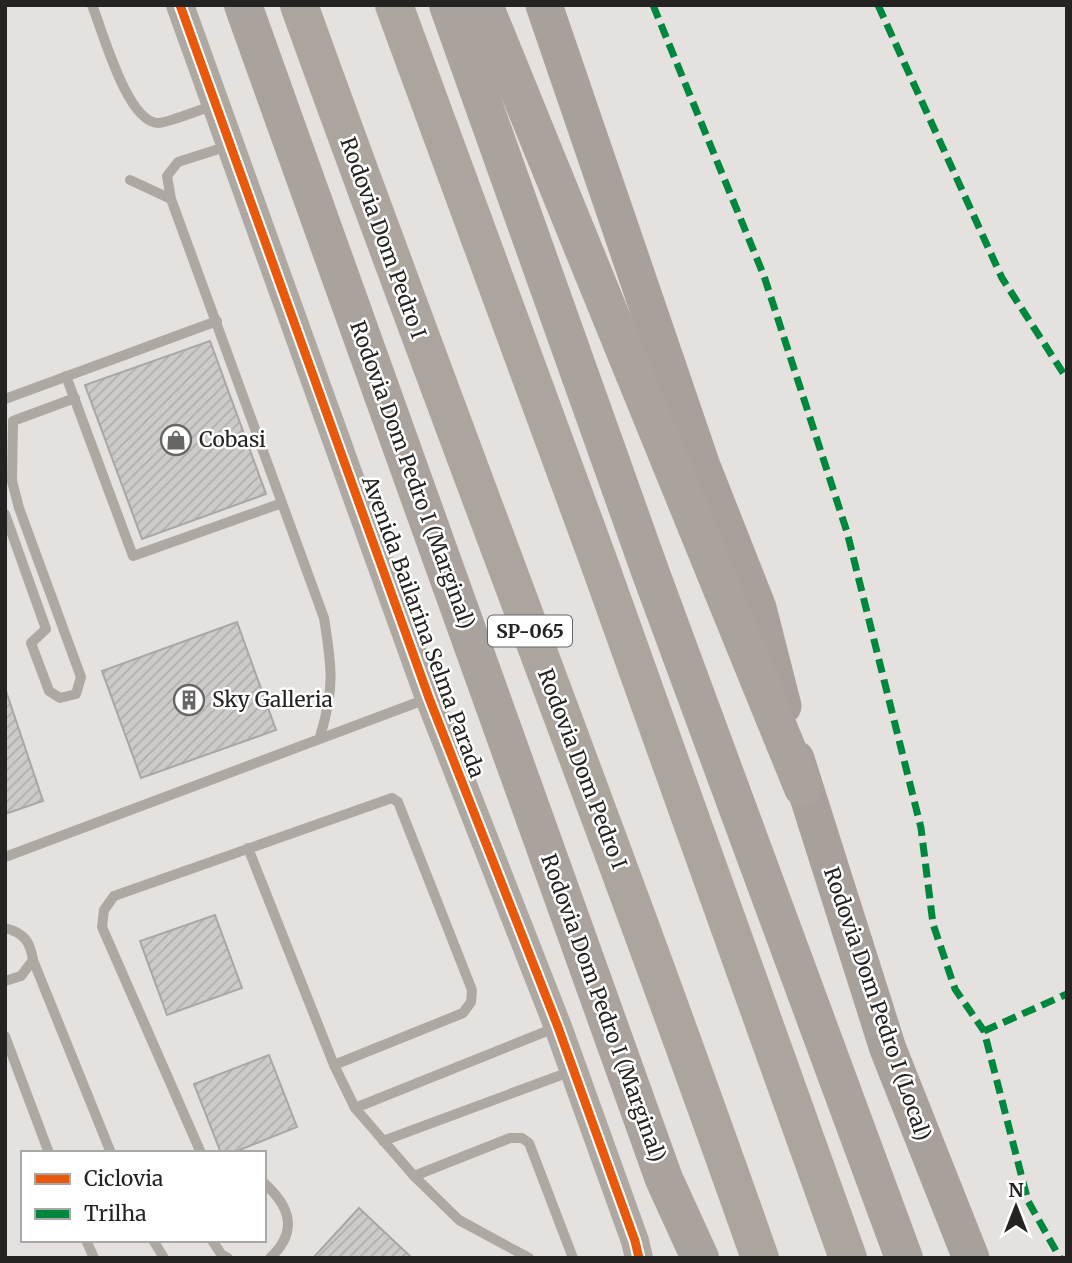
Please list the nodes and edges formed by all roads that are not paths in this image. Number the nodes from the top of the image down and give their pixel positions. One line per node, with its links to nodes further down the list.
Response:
1 (92, 5): 9 (lane)
2 (180, 5): 9 (street, Avenida Bailarina Selma Parada)
3 (243, 5): 37 (highway, Rodovia Dom Pedro I (Marginal) / SP-065)
4 (299, 5): 51 (highway, Rodovia Dom Pedro I / SP-065)
5 (394, 5): 52 (highway)
6 (447, 5): 53 (highway)
7 (484, 5): 21 (highway)
8 (544, 5): 21 (main road, Rodovia Dom Pedro I (Local))
9 (217, 105): 10 (street, Avenida Bailarina Selma Parada)
10 (231, 145): 12 (lane); 19 (street, Avenida Bailarina Selma Parada)
11 (130, 180): 12 (lane)
12 (171, 199): 13 (lane)
13 (217, 321): 14 (lane); 17 (lane)
14 (66, 376): 15 (lane); 16 (lane)
15 (75, 398): 17 (lane); 18 (lane)
16 (5, 399)
17 (282, 503): 20 (lane)
18 (5, 514)
19 (429, 698): 20 (lane); 27 (street, Avenida Bailarina Selma Parada)
20 (320, 737): 23 (lane)
21 (803, 788): 54 (main road, Rodovia Dom Pedro I (Local))
22 (248, 848): 29 (lane); 29 (lane); 35 (lane)
23 (5, 857)
24 (5, 928): 25 (lane)
25 (33, 960): 26 (lane); 34 (lane)
26 (5, 981)
27 (558, 1027): 30 (street, Avenida Bailarina Selma Parada); 31 (lane)
28 (5, 1036): 33 (lane)
29 (334, 1065): 31 (lane)
30 (572, 1071): 32 (lane); 48 (street, Avenida Bailarina Selma Parada)
31 (355, 1108): 32 (lane)
32 (383, 1141): 36 (lane)
33 (48, 1151)
34 (110, 1151)
35 (200, 1151)
36 (414, 1176): 46 (lane); 47 (lane)
37 (664, 1179): 49 (highway); 50 (highway, Rodovia Dom Pedro I (Marginal) / SP-065)
38 (266, 1185): 45 (lane)
39 (87, 1242): 42 (lane)
40 (154, 1242): 43 (lane)
41 (213, 1242): 44 (lane)
42 (94, 1258)
43 (164, 1258)
44 (228, 1258)
45 (270, 1258)
46 (529, 1258)
47 (573, 1258)
48 (639, 1258)
49 (680, 1258)
50 (700, 1258)
51 (760, 1258)
52 (848, 1258)
53 (904, 1258)
54 (971, 1258)

